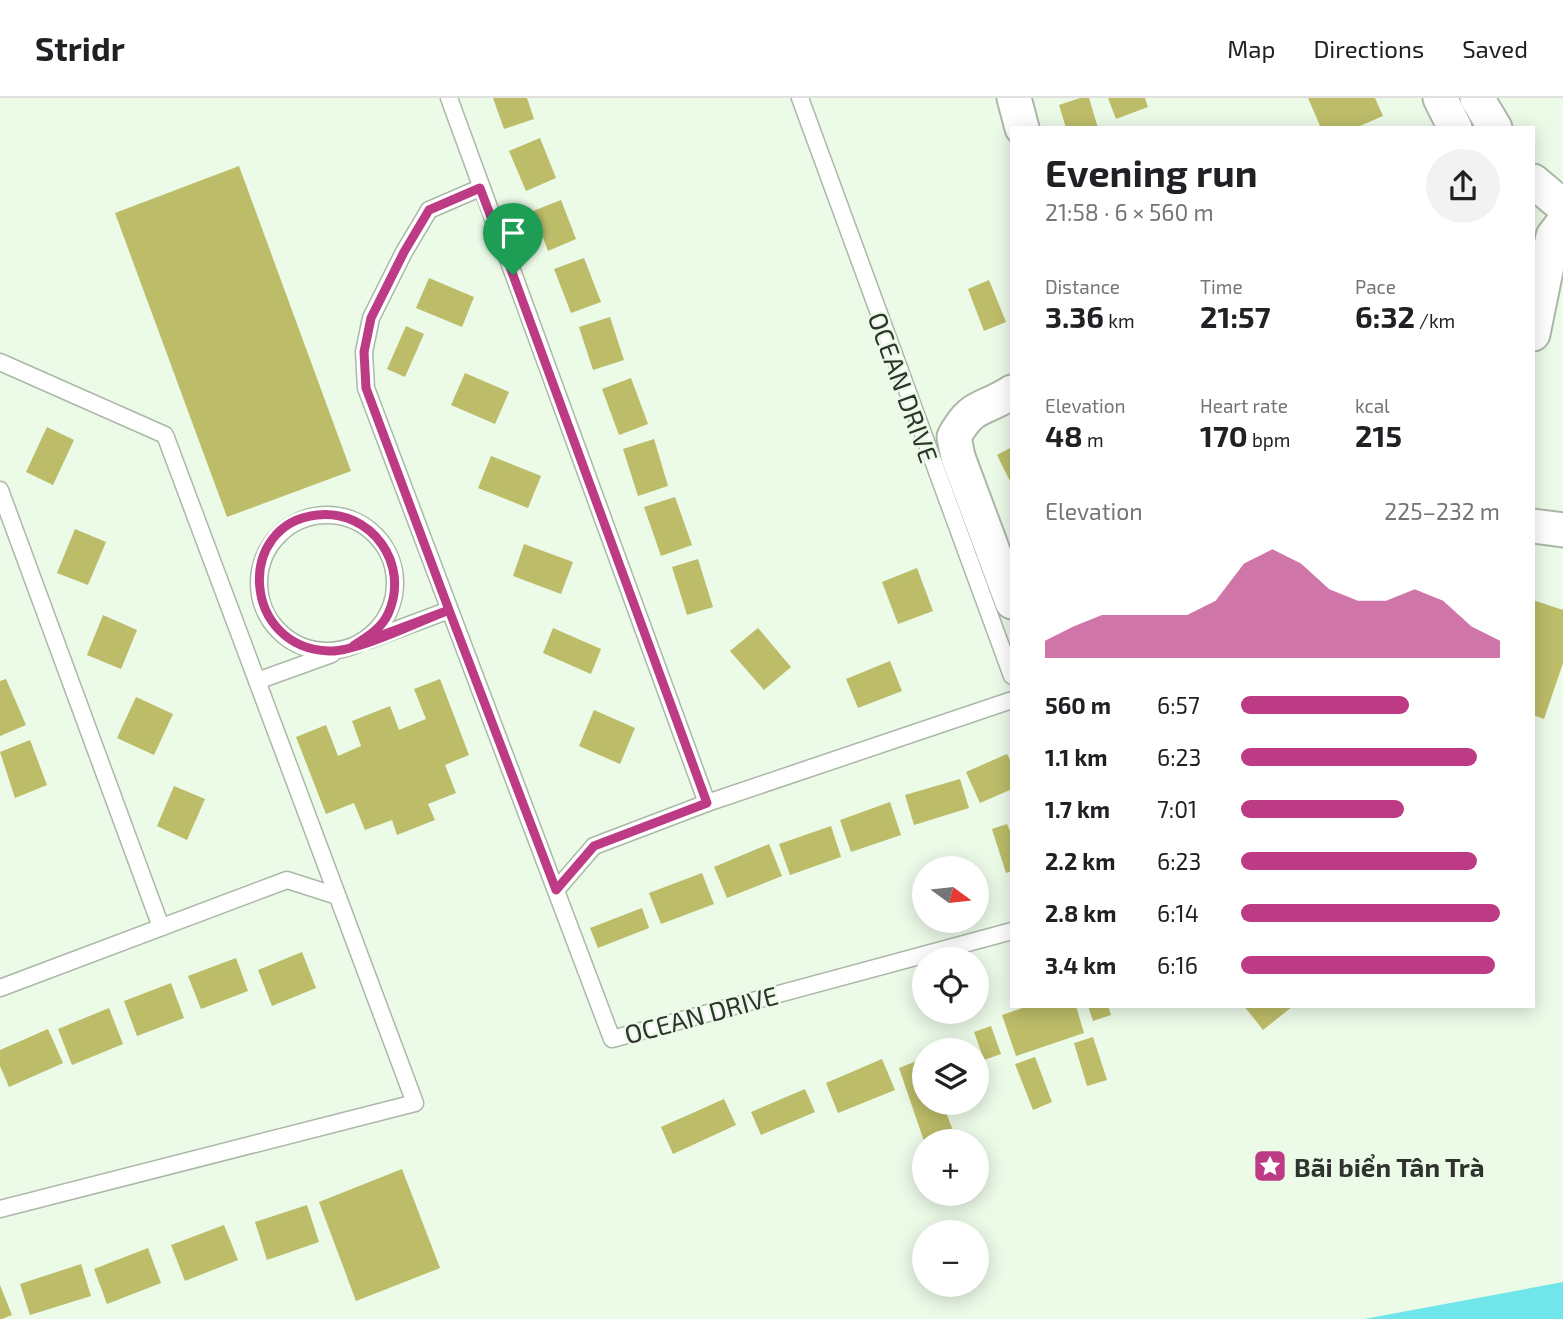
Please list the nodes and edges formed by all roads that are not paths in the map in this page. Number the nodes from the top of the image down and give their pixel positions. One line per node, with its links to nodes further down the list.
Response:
1 (449, 98): 10 (lane)
2 (800, 98): 21 (lane, OCEAN DRIVE)
3 (1014, 98): 6 (street)
4 (1440, 98): 7 (street)
5 (1477, 98): 8 (street)
6 (1021, 126)
7 (1454, 126)
8 (1494, 126)
9 (1535, 185): 11 (street)
10 (480, 188): 19 (lane, OCEAN DRIVE); 24 (lane)
11 (1555, 225): 12 (street)
12 (1535, 324)
13 (0, 362): 22 (lane)
14 (1010, 393): 18 (street, OCEAN DRIVE)
15 (0, 490): 27 (lane)
16 (1535, 526): 17 (street)
17 (1563, 530)
18 (1008, 593)
19 (449, 610): 20 (lane); 25 (lane, OCEAN DRIVE)
20 (353, 646): 20 (lane); 22 (lane)
21 (1010, 671)
22 (257, 681): 26 (lane)
23 (1010, 701): 24 (lane)
24 (707, 803): 25 (lane)
25 (556, 890): 28 (lane, OCEAN DRIVE)
26 (337, 896): 27 (lane); 30 (lane)
27 (161, 927): 29 (lane)
28 (1010, 932)
29 (0, 988)
30 (0, 1209)

